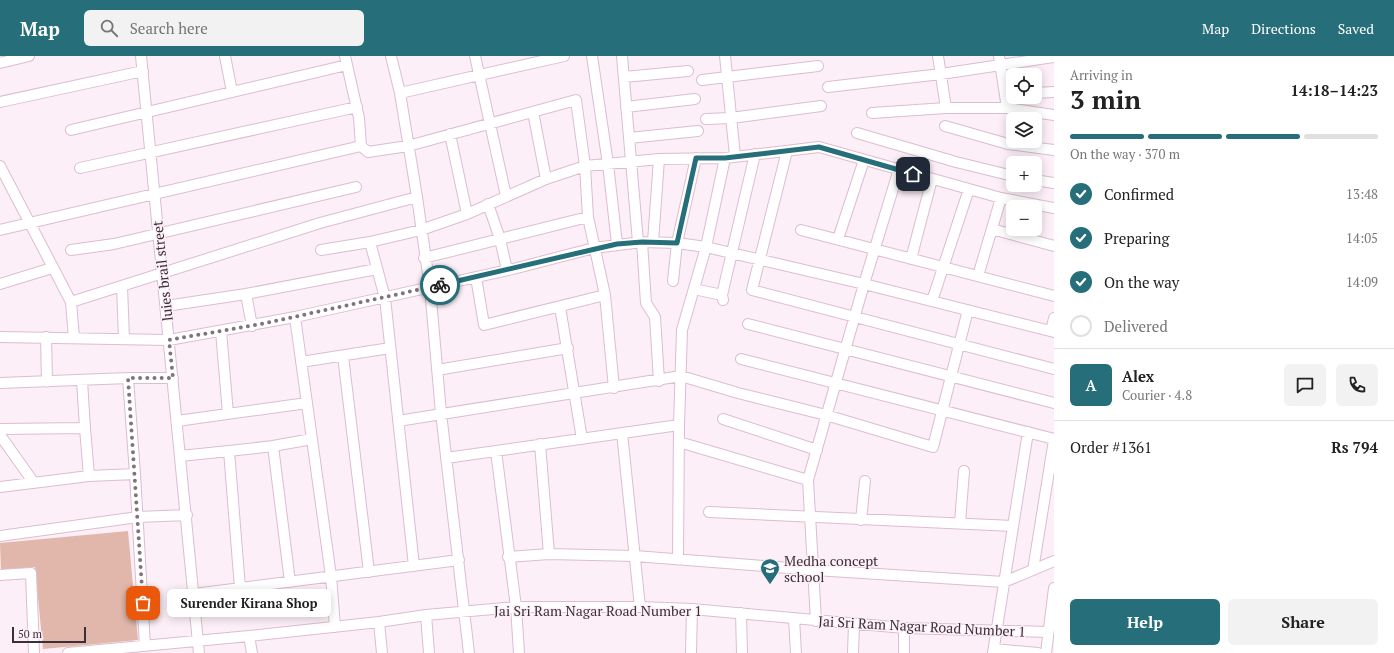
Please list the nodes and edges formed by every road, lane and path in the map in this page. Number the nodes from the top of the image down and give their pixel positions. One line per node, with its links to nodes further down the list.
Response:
1 (29, 56): 14 (street)
2 (141, 56): 16 (street, luies brail street)
3 (225, 56): 25 (street)
4 (392, 56): 27 (street)
5 (475, 56): 19 (street)
6 (564, 56): 19 (street)
7 (592, 56): 61 (street)
8 (622, 56): 20 (street)
9 (725, 56): 21 (street)
10 (938, 56): 18 (street)
11 (1054, 57): 13 (street)
12 (346, 58): 25 (street); 33 (street)
13 (1000, 61): 18 (street); 23 (street)
14 (0, 63)
15 (818, 66): 21 (street)
16 (143, 71): 30 (street); 37 (street, luies brail street)
17 (688, 71): 20 (street)
18 (941, 74): 24 (street); 35 (street)
19 (479, 75): 27 (street); 43 (street)
20 (624, 77): 34 (street)
21 (727, 77): 22 (street); 42 (street)
22 (702, 80)
23 (1006, 84)
24 (828, 87)
25 (232, 92): 37 (street)
26 (1054, 92): 28 (street)
27 (400, 93): 51 (street)
28 (1042, 93)
29 (695, 99): 34 (street)
30 (0, 102)
31 (1008, 104): 36 (street)
32 (821, 106): 42 (street)
33 (357, 107): 50 (street); 54 (street)
34 (626, 107): 49 (street)
35 (946, 108): 36 (street); 39 (street)
36 (1007, 108): 40 (street)
37 (147, 112): 45 (street); 54 (street, luies brail street)
38 (533, 112): 43 (street); 63 (street); 68 (street)
39 (872, 113)
40 (1054, 115)
41 (706, 118): 42 (street)
42 (731, 118): 56 (street)
43 (490, 124): 48 (street); 75 (street)
44 (946, 126): 52 (street)
45 (71, 130)
46 (698, 131): 49 (street)
47 (858, 133): 66 (street)
48 (450, 134): 51 (street); 80 (street)
49 (629, 138): 60 (street)
50 (361, 146): 51 (street); 74 (street)
51 (408, 146): 76 (street)
52 (1054, 150)
53 (788, 151): 55 (street); 59 (street); 104 (street)
54 (151, 152): 64 (street); 74 (street, luies brail street)
55 (756, 154): 56 (street); 101 (street)
56 (730, 157): 57 (street); 96 (street)
57 (696, 158): 58 (street); 93 (street)
58 (659, 159): 60 (street); 92 (street)
59 (864, 160): 65 (street); 89 (street)
60 (631, 163): 61 (street); 91 (street)
61 (608, 164): 63 (street); 94 (street)
62 (0, 166): 67 (street)
63 (585, 166): 68 (street); 81 (street)
64 (80, 168)
65 (899, 169): 69 (street); 98 (street)
66 (1006, 174)
67 (2, 176): 82 (street)
68 (546, 179): 75 (street)
69 (932, 179): 73 (street); 103 (street)
70 (1042, 181): 71 (street)
71 (1054, 183)
72 (356, 187): 87 (street)
73 (969, 189): 77 (street); 105 (street)
74 (155, 193): 82 (street); 87 (street, luies brail street)
75 (506, 196): 78 (street)
76 (417, 197): 85 (street); 109 (street)
77 (1001, 198): 79 (street); 83 (street)
78 (488, 204): 80 (street); 88 (street)
79 (1054, 208)
80 (467, 214): 85 (street)
81 (588, 217): 88 (street); 97 (street)
82 (29, 223): 84 (street); 106 (street)
83 (992, 229): 95 (street); 110 (street)
84 (0, 230)
85 (421, 230): 90 (street); 102 (street)
86 (802, 230): 89 (street)
87 (159, 234): 99 (street); 109 (street, luies brail street)
88 (500, 239): 102 (street); 108 (street)
89 (838, 239): 98 (street)
90 (370, 242): 100 (street); 107 (street)
91 (640, 242): 92 (street); 94 (street); 153 (street)
92 (653, 242): 93 (street)
93 (677, 243): 96 (street); 112 (street)
94 (617, 244): 97 (street)
95 (1054, 246)
96 (706, 247): 101 (street); 117 (street)
97 (594, 248): 108 (street); 119 (street)
98 (875, 249): 103 (street); 114 (street)
99 (72, 250)
100 (321, 250)
101 (733, 254): 104 (street); 117 (street)
102 (424, 258): 116 (street)
103 (911, 259): 105 (street)
104 (759, 260): 114 (street); 128 (street)
105 (944, 267): 110 (street); 122 (street)
106 (52, 268): 113 (street); 123 (street)
107 (378, 269): 118 (street); 121 (street)
108 (507, 270): 111 (street)
109 (162, 273): 115 (street); 124 (street, luies brail street)
110 (978, 276): 120 (street)
111 (476, 277): 116 (street); 125 (street)
112 (673, 281)
113 (0, 284)
114 (864, 284): 122 (street); 128 (street)
115 (122, 286): 123 (street); 137 (street)
116 (430, 288): 121 (street); 147 (street)
117 (694, 289): 148 (street)
118 (246, 294): 124 (street); 131 (street)
119 (605, 295): 125 (street); 157 (street)
120 (1054, 296)
121 (385, 298): 127 (street); 140 (street)
122 (932, 301): 126 (street)
123 (71, 302): 136 (street)
124 (166, 306): 138 (street, luies brail street)
125 (560, 307): 141 (street)
126 (968, 310): 133 (street); 139 (street)
127 (295, 317): 131 (street); 145 (street)
128 (855, 317): 139 (street); 142 (street)
129 (1054, 318): 133 (street)
130 (748, 324): 142 (street)
131 (252, 326): 132 (street)
132 (221, 331): 138 (street); 163 (street)
133 (1052, 331)
134 (0, 337): 135 (street)
135 (46, 337): 136 (street); 154 (street)
136 (74, 338): 137 (street)
137 (124, 339): 138 (street)
138 (169, 340): 151 (street, luies brail street)
139 (959, 344): 146 (street); 149 (street)
140 (390, 348): 143 (street); 166 (street)
141 (568, 348): 147 (street); 158 (street)
142 (846, 349): 149 (street); 156 (street)
143 (343, 356): 145 (street); 209 (street)
144 (741, 359): 156 (street)
145 (301, 362): 159 (street)
146 (1054, 369)
147 (437, 370): 162 (street)
148 (680, 376): 153 (street); 164 (street); 168 (street)
149 (951, 376): 160 (street); 161 (street)
150 (128, 378): 151 (street); 152 (street); 186 (street)
151 (173, 378): 167 (street, luies brail street)
152 (82, 381): 154 (street); 169 (street)
153 (659, 381): 157 (street)
154 (48, 382): 155 (street)
155 (0, 383)
156 (836, 383): 161 (street); 164 (street)
157 (614, 388): 158 (street)
158 (575, 393): 162 (street); 174 (street)
159 (307, 403): 163 (street); 175 (street)
160 (1054, 403)
161 (943, 411): 164 (street); 171 (street)
162 (441, 413): 166 (street); 184 (street)
163 (228, 414): 167 (street)
164 (826, 415): 180 (street)
165 (723, 419): 180 (street)
166 (398, 421): 206 (street)
167 (177, 422): 183 (street, luies brail street)
168 (679, 425): 172 (street); 177 (street)
169 (85, 428): 170 (street); 187 (street)
170 (0, 429)
171 (1028, 432): 176 (street); 198 (street)
172 (622, 433): 174 (street); 201 (street)
173 (0, 435): 190 (street)
174 (582, 438): 178 (street)
175 (312, 439): 179 (street); 211 (street)
176 (1054, 439): 208 (street)
177 (679, 442): 188 (street); 203 (street)
178 (540, 444): 182 (street); 200 (street)
179 (273, 446): 181 (street); 212 (street)
180 (817, 450): 188 (street)
181 (229, 451): 183 (street); 214 (street)
182 (496, 451): 184 (street); 202 (street)
183 (180, 456): 193 (street, luies brail street)
184 (446, 458): 204 (street)
185 (964, 472): 197 (street)
186 (135, 474): 187 (street); 194 (street)
187 (89, 476): 190 (street)
188 (808, 480): 195 (street)
189 (864, 481): 196 (street)
190 (34, 483): 191 (street)
191 (0, 487)
192 (710, 512): 195 (street)
193 (187, 515): 194 (street); 216 (street, luies brail street)
194 (138, 517): 199 (street); 234 (street)
195 (811, 517): 196 (street); 207 (street)
196 (861, 520): 197 (street)
197 (960, 523): 198 (street)
198 (1013, 526): 213 (street)
199 (0, 536)
200 (549, 554): 201 (street); 202 (street)
201 (635, 556): 203 (street); 219 (street)
202 (508, 557): 218 (street)
203 (678, 559): 207 (street)
204 (459, 560): 206 (street); 221 (street)
205 (1054, 561): 208 (street)
206 (414, 566): 209 (street)
207 (815, 570): 213 (street); 225 (street)
208 (1033, 570): 213 (street)
209 (369, 572): 211 (street)
210 (0, 575): 237 (street)
211 (331, 576): 212 (street); 228 (street)
212 (290, 582): 214 (street)
213 (1004, 582): 231 (street)
214 (240, 588): 216 (street)
215 (1054, 588): 217 (street)
216 (194, 594): 233 (street, luies brail street)
217 (1053, 599): 229 (street)
218 (516, 607): 219 (street, Jai Sri Ram Nagar Road Number 1); 221 (street, Jai Sri Ram Nagar Road Number 1); 243 (street)
219 (640, 607): 220 (street, Jai Sri Ram Nagar Road Number 1)
220 (692, 609): 222 (street, Jai Sri Ram Nagar Road Number 1); 244 (street)
221 (465, 612): 223 (street, Jai Sri Ram Nagar Road Number 1); 242 (street)
222 (741, 612): 224 (street, Jai Sri Ram Nagar Road Number 1); 245 (street)
223 (426, 615): 226 (street, Jai Sri Ram Nagar Road Number 1); 241 (street)
224 (794, 618): 225 (street, Jai Sri Ram Nagar Road Number 1); 246 (street)
225 (816, 621): 227 (street, Jai Sri Ram Nagar Road Number 1)
226 (379, 622): 228 (street, Jai Sri Ram Nagar Road Number 1); 240 (street)
227 (854, 624): 230 (street, Jai Sri Ram Nagar Road Number 1); 247 (street)
228 (335, 627): 232 (street, Jai Sri Ram Nagar Road Number 1)
229 (1050, 627): 231 (street, Jai Sri Ram Nagar Road Number 1); 250 (street)
230 (904, 628): 231 (street, Jai Sri Ram Nagar Road Number 1); 248 (street)
231 (997, 632): 235 (street)
232 (249, 636): 233 (street, Jai Sri Ram Nagar Road Number 1); 239 (street)
233 (197, 642): 234 (street, Jai Sri Ram Nagar Road Number 1); 238 (street, luies brail street)
234 (145, 646): 236 (street, Jai Sri Ram Nagar Road Number 1)
235 (994, 651): 249 (street)
236 (73, 652)
237 (34, 653)
238 (198, 653)
239 (252, 653)
240 (382, 653)
241 (429, 653)
242 (469, 653)
243 (519, 653)
244 (691, 653)
245 (742, 653)
246 (796, 653)
247 (853, 653)
248 (904, 653)
249 (1038, 653)
250 (1046, 653)

